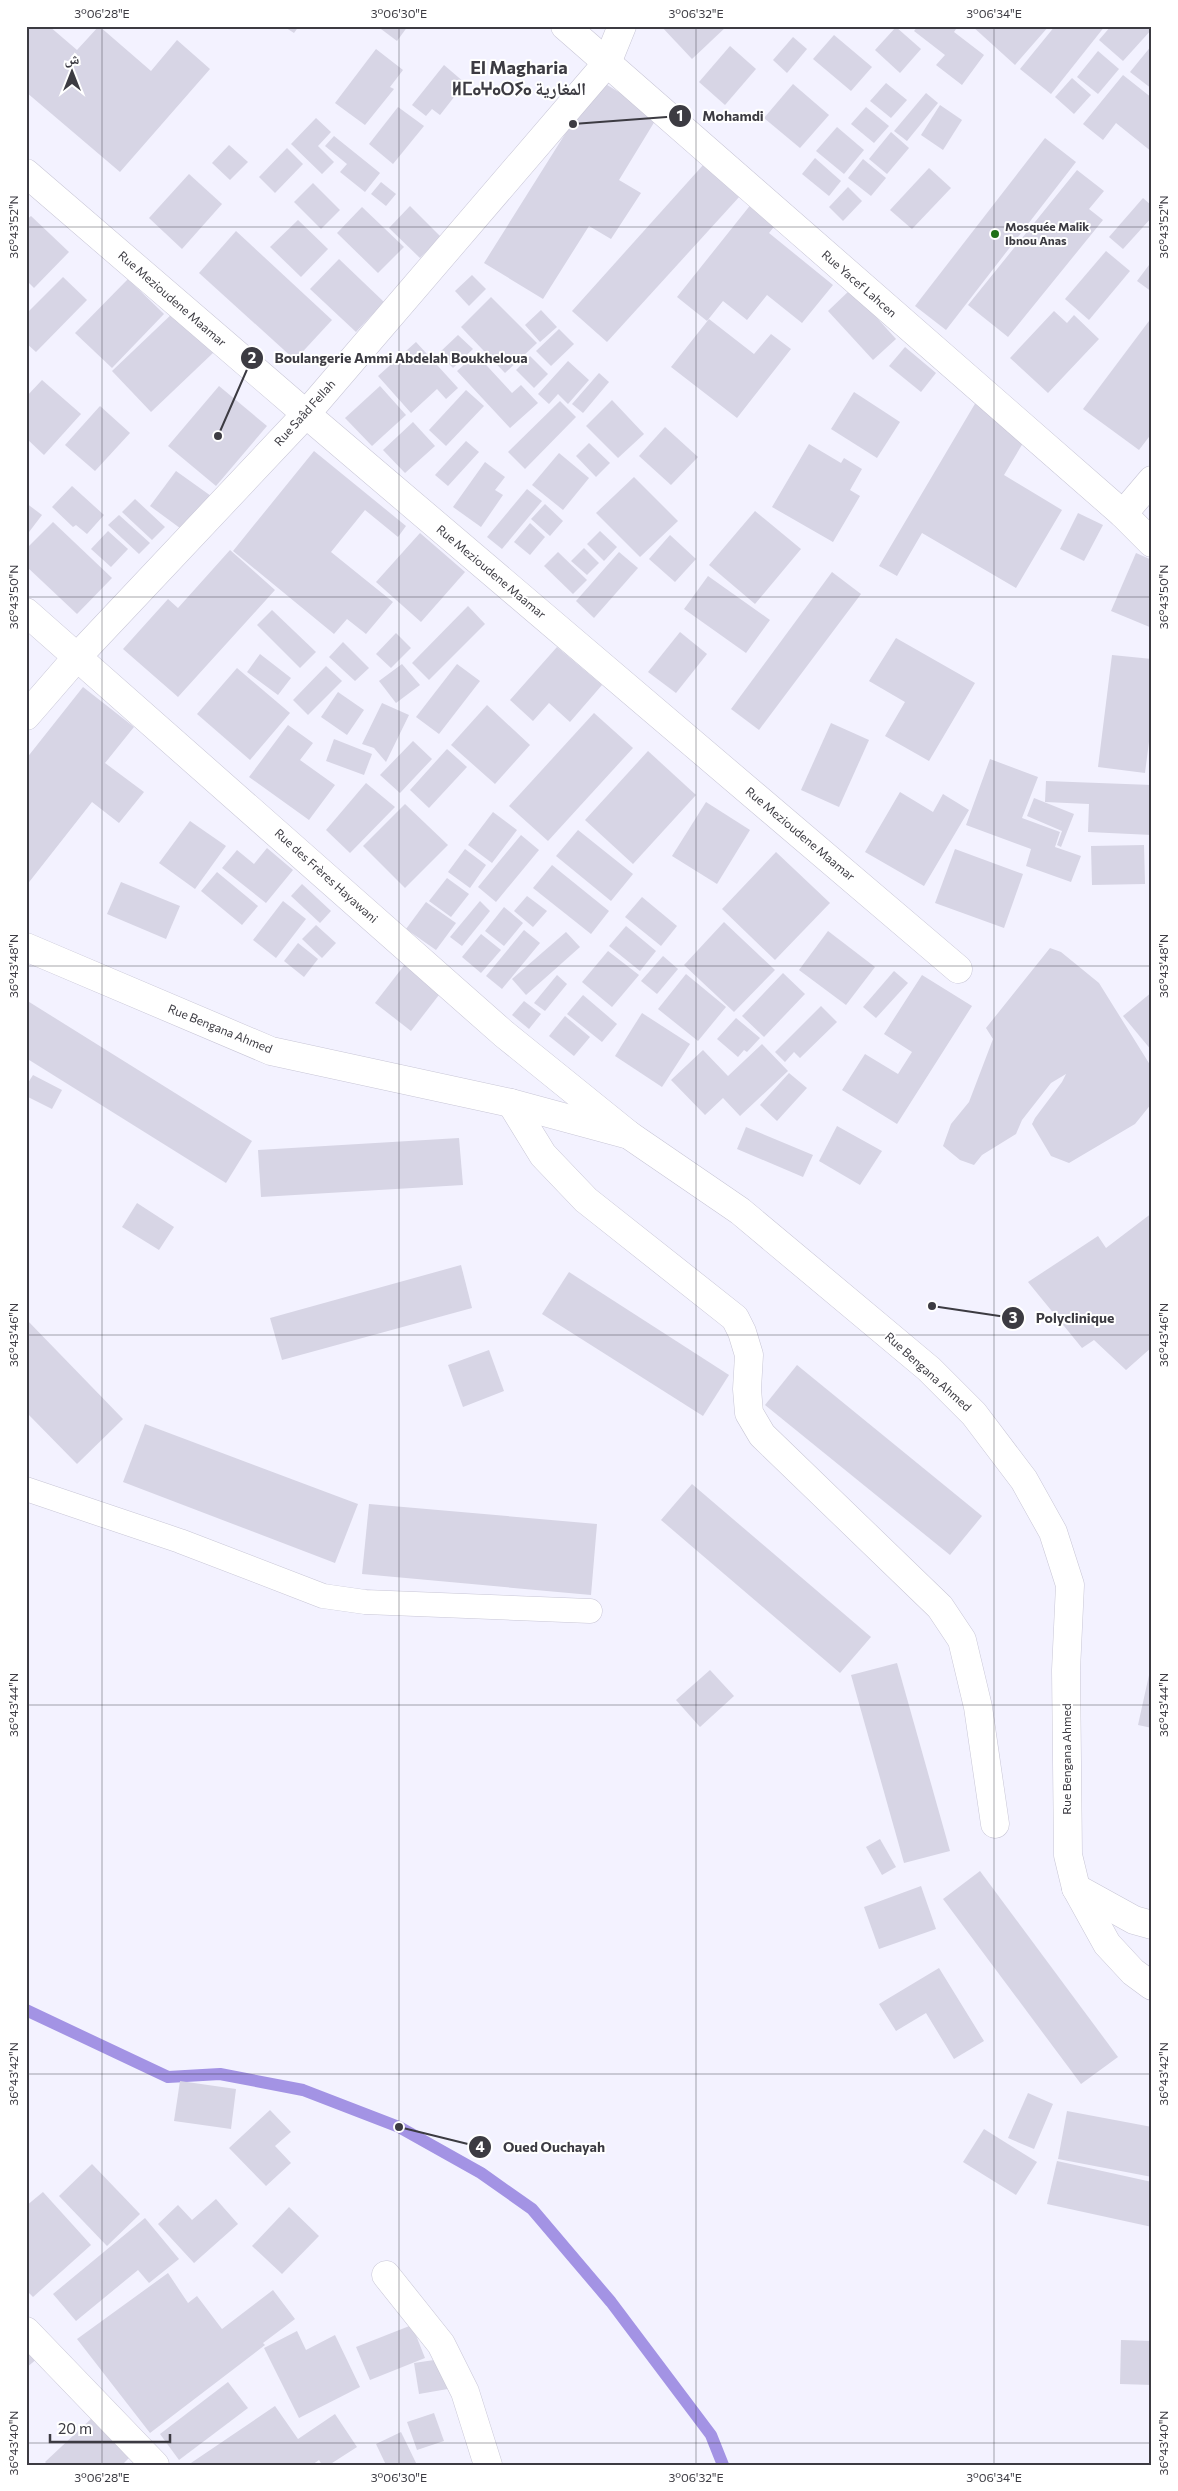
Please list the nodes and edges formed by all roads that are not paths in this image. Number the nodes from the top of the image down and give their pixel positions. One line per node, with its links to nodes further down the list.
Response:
1 (565, 26): 3 (street, Rue Yacef Lahcen)
2 (622, 26): 3 (street, Rue Saâd Fellah)
3 (607, 63): 5 (street, Rue Saâd Fellah); 7 (street, Rue Yacef Lahcen)
4 (26, 173): 5 (street, Rue Mezioudene Maamar)
5 (306, 414): 10 (street, Rue Saâd Fellah); 13 (street, Rue Mezioudene Maamar)
6 (1152, 480): 7 (street)
7 (1123, 514): 8 (street, Rue Yacef Lahcen)
8 (1152, 543)
9 (26, 612): 10 (street, Rue des Frères Hayawani)
10 (78, 656): 11 (street, Rue Saâd Fellah); 15 (street, Rue des Frères Hayawani)
11 (26, 716)
12 (26, 947): 14 (street, Rue Bengana Ahmed)
13 (958, 969)
14 (511, 1103): 15 (street, Rue Bengana Ahmed); 18 (street)
15 (628, 1135): 19 (street, Rue Bengana Ahmed)
16 (26, 1489): 17 (lane)
17 (590, 1611)
18 (995, 1824)
19 (1076, 1888): 20 (street); 21 (street, Rue Bengana Ahmed)
20 (1152, 1925)
21 (1152, 1986)
22 (386, 2275): 25 (street)
23 (26, 2331): 24 (street)
24 (155, 2465)
25 (488, 2465)

